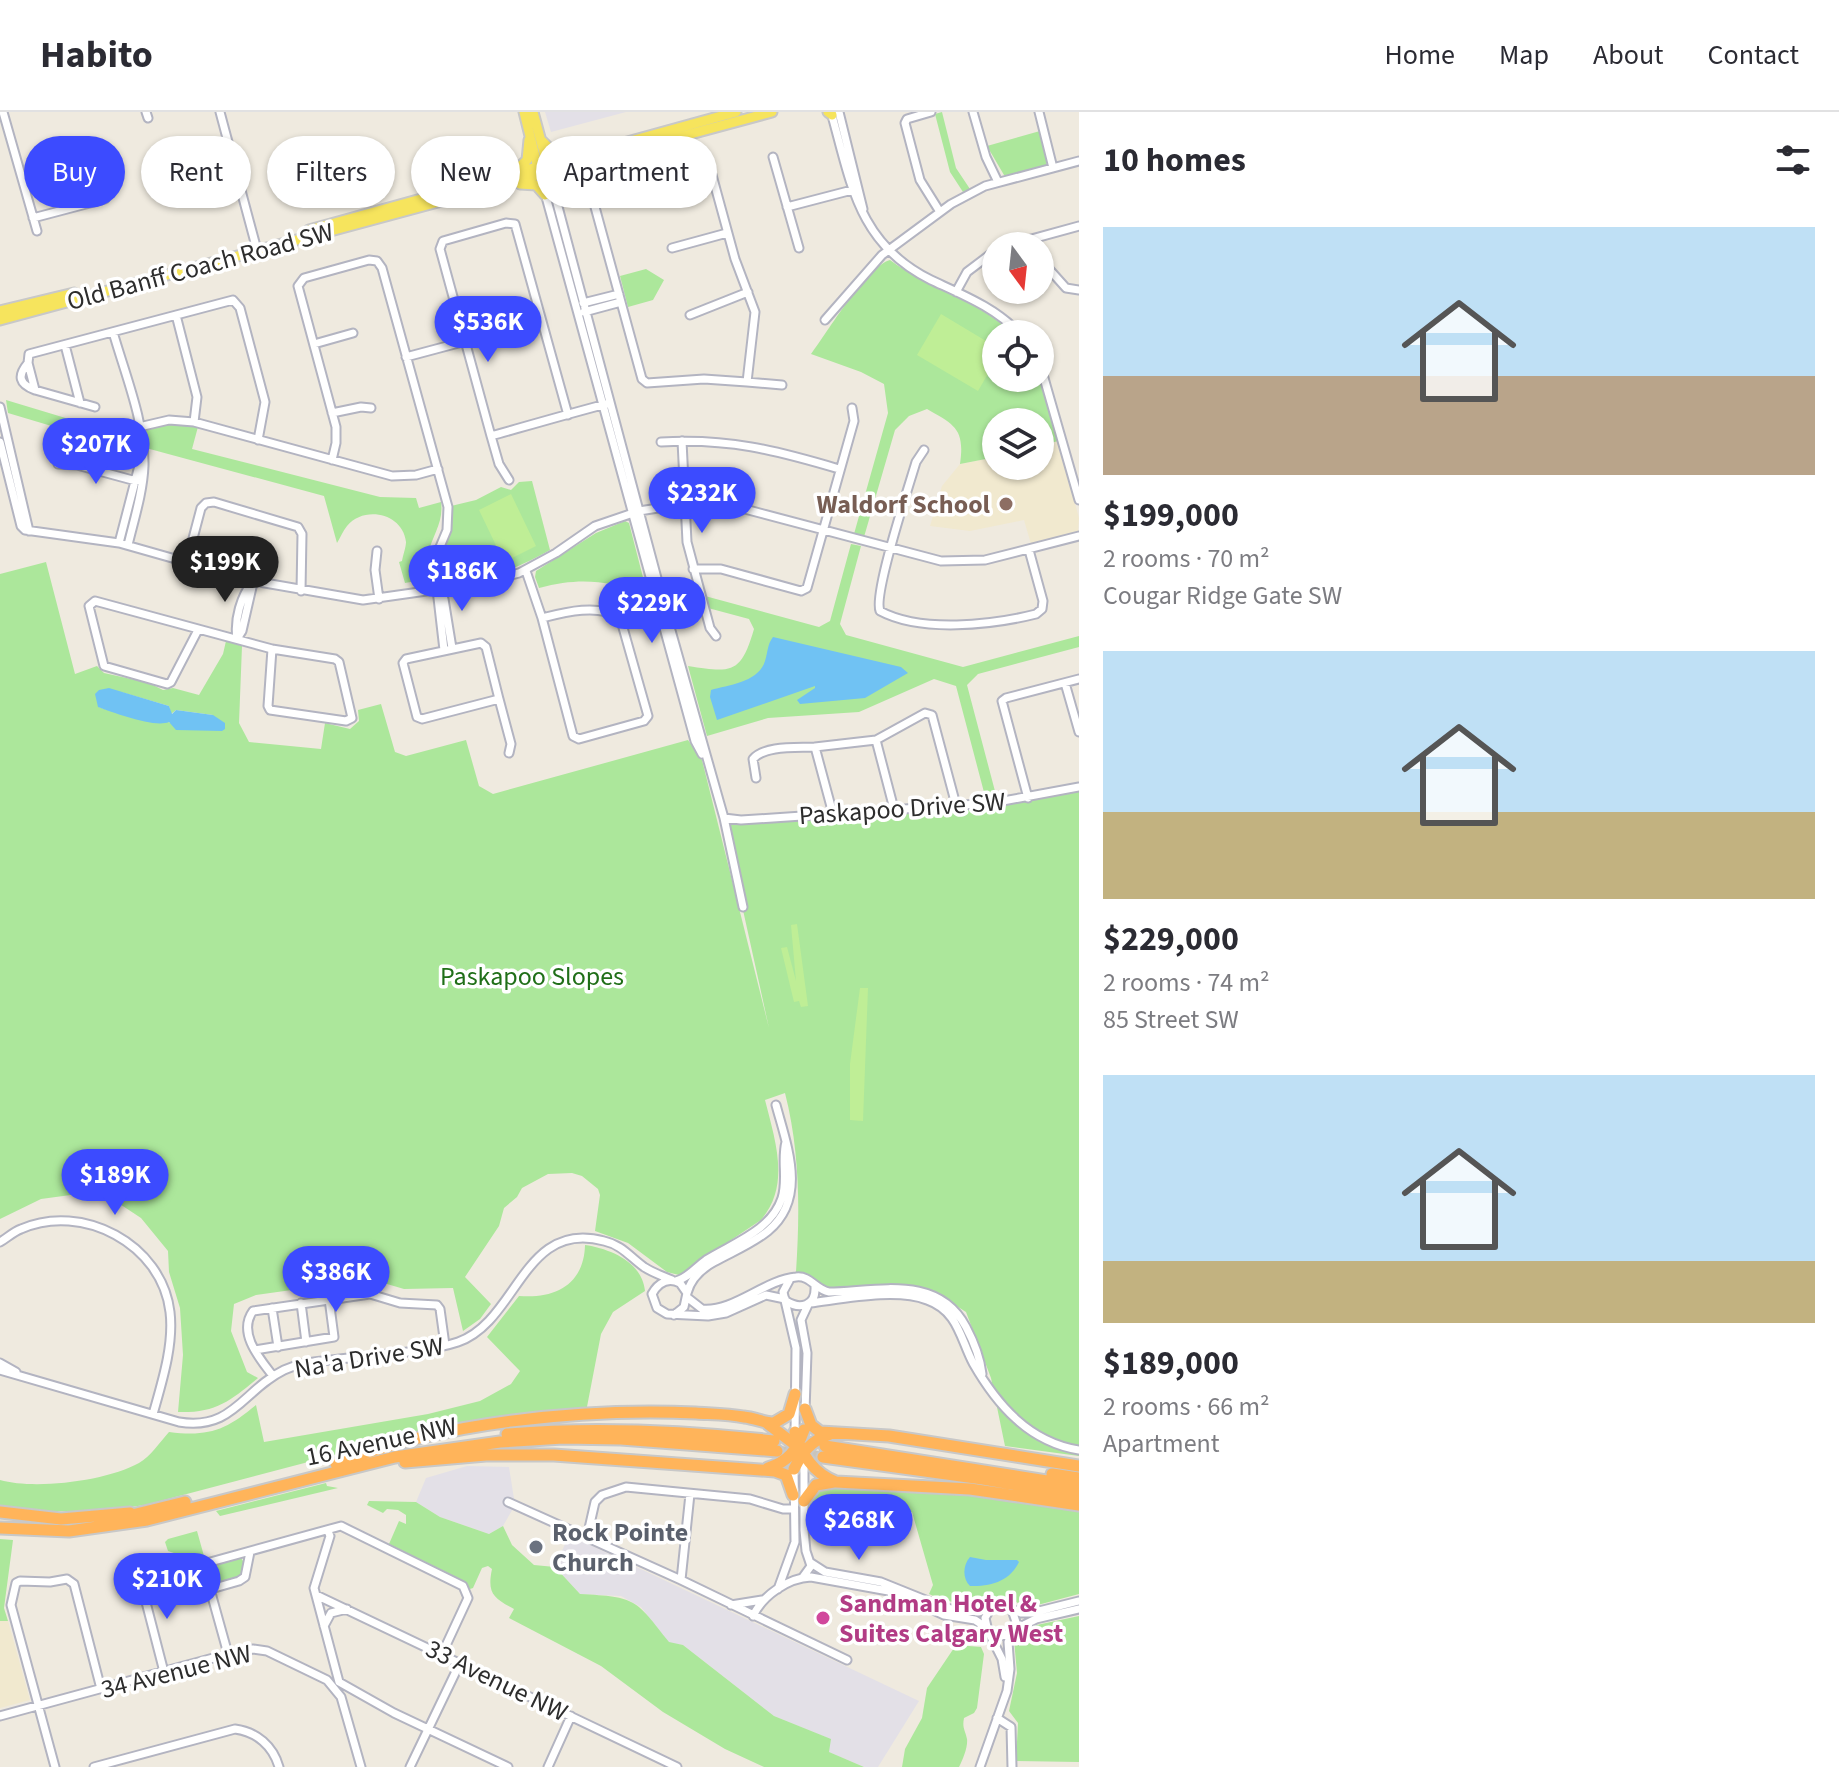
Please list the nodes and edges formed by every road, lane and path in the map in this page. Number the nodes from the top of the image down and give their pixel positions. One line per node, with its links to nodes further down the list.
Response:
1 (3, 112): 29 (street)
2 (220, 112): 34 (street)
3 (524, 112): 11 (main road)
4 (533, 112): 12 (main road)
5 (736, 112): 13 (main road, Old Banff Coach Road SW)
6 (772, 112): 14 (main road, Old Banff Coach Road SW)
7 (931, 112): 28 (street)
8 (973, 112): 20 (street)
9 (1039, 112): 19 (street)
10 (832, 113): 21 (street)
11 (528, 129): 15 (main road); 18 (main road)
12 (539, 136)
13 (649, 136)
14 (676, 136)
15 (536, 149)
16 (773, 157): 23 (street)
17 (1079, 161): 19 (street)
18 (520, 166)
19 (1053, 168): 20 (street)
20 (998, 182): 28 (street)
21 (856, 190): 23 (street); 37 (street)
22 (411, 202): 34 (main road, Old Banff Coach Road SW)
23 (787, 207): 36 (street)
24 (71, 208): 29 (street)
25 (411, 208): 34 (main road, Old Banff Coach Road SW)
26 (549, 208): 44 (street)
27 (554, 208): 44 (street)
28 (940, 212): 37 (street)
29 (33, 218): 31 (street)
30 (1079, 226): 33 (street)
31 (37, 231)
32 (727, 233): 35 (street); 41 (street); 43 (street)
33 (1054, 234)
34 (256, 248): 45 (main road, Old Banff Coach Road SW); 48 (main road, Old Banff Coach Road SW)
35 (672, 248)
36 (799, 248)
37 (887, 250): 42 (street); 49 (street)
38 (982, 261): 42 (street)
39 (1054, 275): 40 (street)
40 (1079, 290)
41 (748, 292): 47 (street); 57 (street)
42 (956, 292): 50 (street)
43 (620, 298): 44 (street); 57 (street)
44 (581, 308): 61 (street)
45 (0, 311)
46 (176, 315): 51 (street); 68 (street); 71 (street)
47 (690, 315)
48 (0, 320)
49 (825, 320)
50 (1005, 320)
51 (113, 332): 55 (street); 69 (street)
52 (353, 333): 54 (street)
53 (466, 341): 56 (street); 67 (street); 70 (street)
54 (314, 344): 56 (street); 66 (street)
55 (65, 345): 60 (street); 60 (street)
56 (406, 357): 79 (street)
57 (747, 382): 58 (street)
58 (782, 385)
59 (1049, 392): 83 (street)
60 (80, 403): 63 (street)
61 (607, 404): 67 (street); 86 (street)
62 (0, 407): 88 (street)
63 (95, 407)
64 (371, 408): 66 (street)
65 (852, 408): 80 (street)
66 (332, 413): 77 (street)
67 (568, 415): 70 (street)
68 (194, 422): 69 (street); 71 (street)
69 (139, 427): 76 (street)
70 (491, 436): 81 (street)
71 (258, 440): 77 (street)
72 (682, 441): 74 (street); 80 (street); 85 (street)
73 (0, 442): 88 (street)
74 (661, 442)
75 (924, 450): 91 (street)
76 (143, 452): 82 (street); 90 (street)
77 (332, 460): 79 (street)
78 (58, 464): 82 (street)
79 (438, 469): 98 (street)
80 (839, 469): 87 (street)
81 (509, 480)
82 (136, 481): 90 (street)
83 (1077, 484): 84 (street)
84 (1079, 500)
85 (684, 504): 86 (street); 87 (street); 95 (street)
86 (635, 512): 96 (street); 120 (street)
87 (823, 530): 91 (street); 95 (street)
88 (29, 531): 90 (street)
89 (1079, 536): 92 (street)
90 (123, 544): 94 (street)
91 (891, 550): 92 (street); 92 (street)
92 (1029, 550)
93 (377, 551): 100 (street)
94 (187, 561): 97 (street); 99 (street)
95 (693, 569): 103 (street)
96 (526, 571): 98 (street); 101 (street)
97 (253, 581): 99 (street); 104 (street)
98 (438, 589): 100 (street); 106 (street)
99 (301, 591): 100 (street)
100 (379, 599)
101 (542, 618): 101 (street)
102 (198, 630): 102 (street); 104 (street)
103 (716, 636)
104 (237, 639): 105 (street)
105 (272, 649): 105 (street)
106 (448, 649): 109 (street); 109 (street)
107 (1079, 679): 108 (street)
108 (1065, 683): 110 (street); 116 (street)
109 (499, 699): 113 (street)
110 (1079, 732)
111 (876, 740): 112 (street); 117 (street); 118 (street)
112 (815, 747): 114 (street); 119 (street)
113 (509, 753)
114 (756, 778)
115 (1079, 787): 116 (street, Paskapoo Drive SW)
116 (1028, 798): 117 (street, Paskapoo Drive SW)
117 (956, 805): 118 (street, Paskapoo Drive SW)
118 (894, 809): 119 (street, Paskapoo Drive SW)
119 (833, 814): 120 (street, Paskapoo Drive SW)
120 (724, 818): 121 (street)
121 (743, 907)
122 (776, 1105): 124 (street)
123 (791, 1118): 124 (street)
124 (781, 1121): 125 (street)
125 (786, 1140): 129 (street); 132 (street)
126 (2, 1241): 150 (street)
127 (645, 1268): 129 (street, Na'a Drive SW); 131 (street); 140 (street, Na'a Drive SW)
128 (792, 1278): 130 (street); 132 (street); 134 (street)
129 (674, 1281): 131 (street); 132 (street)
130 (815, 1287): 136 (street); 146 (street)
131 (653, 1292): 138 (street)
132 (688, 1295): 138 (street)
133 (329, 1299): 135 (street); 139 (street); 140 (street)
134 (785, 1300): 136 (street); 138 (street); 148 (street)
135 (301, 1303): 137 (street); 139 (street)
136 (809, 1304): 146 (street); 149 (street)
137 (272, 1308): 141 (street); 142 (street)
138 (674, 1315)
139 (306, 1342): 141 (street)
140 (445, 1345): 147 (street, Na'a Drive SW)
141 (278, 1347): 142 (street)
142 (255, 1350): 147 (street)
143 (0, 1363): 145 (street, Na'a Drive SW)
144 (0, 1370): 145 (street, Na'a Drive SW)
145 (17, 1373): 150 (street, Na'a Drive SW)
146 (982, 1374): 155 (street)
147 (273, 1376): 150 (street, Na'a Drive SW)
148 (795, 1394): 151 (highway); 154 (street)
149 (805, 1409): 152 (highway); 154 (street)
150 (153, 1414)
151 (764, 1422): 154 (highway); 158 (highway)
152 (827, 1443): 154 (highway); 156 (highway); 157 (highway); 161 (highway); 166 (highway)
153 (775, 1446): 158 (highway, 16 Avenue NW)
154 (800, 1447): 159 (highway); 160 (highway); 161 (highway); 167 (street)
155 (1079, 1450)
156 (940, 1463): 162 (highway); 164 (highway)
157 (1079, 1463)
158 (337, 1468): 160 (highway); 170 (highway, 16 Avenue NW); 174 (highway, 16 Avenue NW)
159 (794, 1469): 167 (street)
160 (751, 1470): 167 (highway)
161 (824, 1476): 163 (highway)
162 (1079, 1478)
163 (836, 1482): 167 (highway); 169 (highway)
164 (1079, 1486)
165 (690, 1494): 171 (street); 176 (street); 182 (street)
166 (1079, 1496)
167 (799, 1498): 171 (street); 179 (street)
168 (508, 1502): 176 (street)
169 (1079, 1505)
170 (167, 1507): 172 (highway); 173 (highway, 16 Avenue NW)
171 (794, 1509): 178 (street)
172 (0, 1512)
173 (0, 1522)
174 (0, 1531)
175 (328, 1531): 177 (street); 185 (street); 199 (street)
176 (587, 1537): 182 (street)
177 (250, 1552): 183 (street); 183 (street)
178 (787, 1561): 179 (street); 180 (street); 184 (street)
179 (810, 1561): 180 (street); 189 (street)
180 (802, 1578): 184 (street); 195 (street)
181 (140, 1579): 203 (street)
182 (681, 1580): 188 (street)
183 (211, 1589): 198 (street)
184 (778, 1589): 186 (street)
185 (316, 1595): 191 (street, 33 Avenue NW); 194 (street)
186 (764, 1599): 188 (street); 193 (street)
187 (1079, 1601): 190 (street)
188 (729, 1605): 193 (street)
189 (993, 1606): 190 (street); 195 (street)
190 (1010, 1608): 196 (street)
191 (349, 1609): 194 (street); 199 (street, 33 Avenue NW)
192 (1079, 1609): 196 (street)
193 (753, 1616): 200 (street)
194 (323, 1626): 197 (street)
195 (988, 1630): 196 (street); 209 (street)
196 (1012, 1632): 209 (street)
197 (331, 1653): 202 (street); 204 (street)
198 (228, 1654): 203 (street, 34 Avenue NW); 204 (street, 34 Avenue NW)
199 (442, 1654): 201 (street, 33 Avenue NW)
200 (847, 1660)
201 (460, 1663): 212 (street, 33 Avenue NW); 214 (street)
202 (334, 1665): 204 (street); 206 (street)
203 (164, 1672): 205 (street, 34 Avenue NW)
204 (327, 1680): 208 (street, 34 Avenue NW)
205 (101, 1689): 210 (street, 34 Avenue NW); 210 (street)
206 (354, 1692): 207 (street); 208 (street)
207 (362, 1696): 208 (street); 214 (street)
208 (341, 1697): 218 (street)
209 (1004, 1701): 213 (street)
210 (38, 1706): 211 (street, 34 Avenue NW); 215 (street)
211 (0, 1716)
212 (571, 1716): 221 (street); 222 (street, 33 Avenue NW)
213 (997, 1718): 223 (street); 224 (street)
214 (428, 1729): 219 (street); 220 (street)
215 (55, 1767)
216 (94, 1767): 217 (street)
217 (279, 1767)
218 (361, 1767)
219 (410, 1767)
220 (508, 1767)
221 (548, 1767)
222 (677, 1767)
223 (980, 1767)
224 (1012, 1767)

